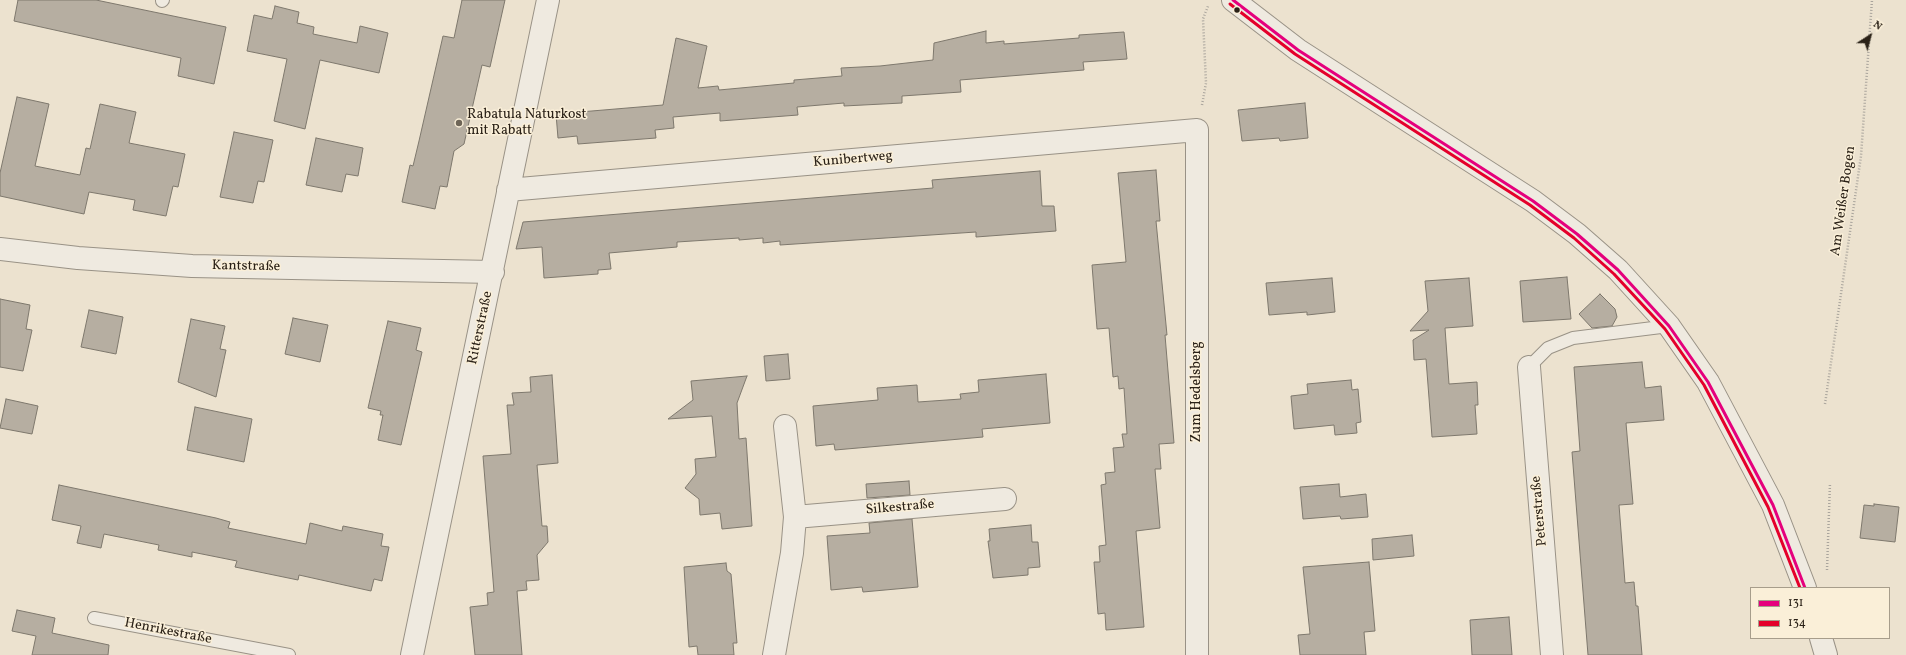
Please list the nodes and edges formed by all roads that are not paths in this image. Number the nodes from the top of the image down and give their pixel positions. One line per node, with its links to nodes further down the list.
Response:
1 (548, 0): 4 (street, Ritterstraße)
2 (1233, 0): 7 (street)
3 (1197, 130): 4 (street, Kunibertweg); 18 (street, Zum Hedelsberg)
4 (508, 190): 6 (street, Ritterstraße)
5 (0, 249): 6 (street, Kantstraße)
6 (493, 272): 16 (street, Ritterstraße)
7 (1669, 326): 8 (lane); 12 (street)
8 (1529, 367): 19 (street, Peterstraße)
9 (785, 426): 11 (street)
10 (1005, 499): 11 (street, Silkestraße)
11 (795, 517): 17 (street)
12 (1805, 587)
13 (94, 618): 15 (lane, Henrikestraße)
14 (1821, 639): 20 (street)
15 (289, 655)
16 (412, 655)
17 (774, 655)
18 (1197, 655)
19 (1552, 655)
20 (1826, 655)

